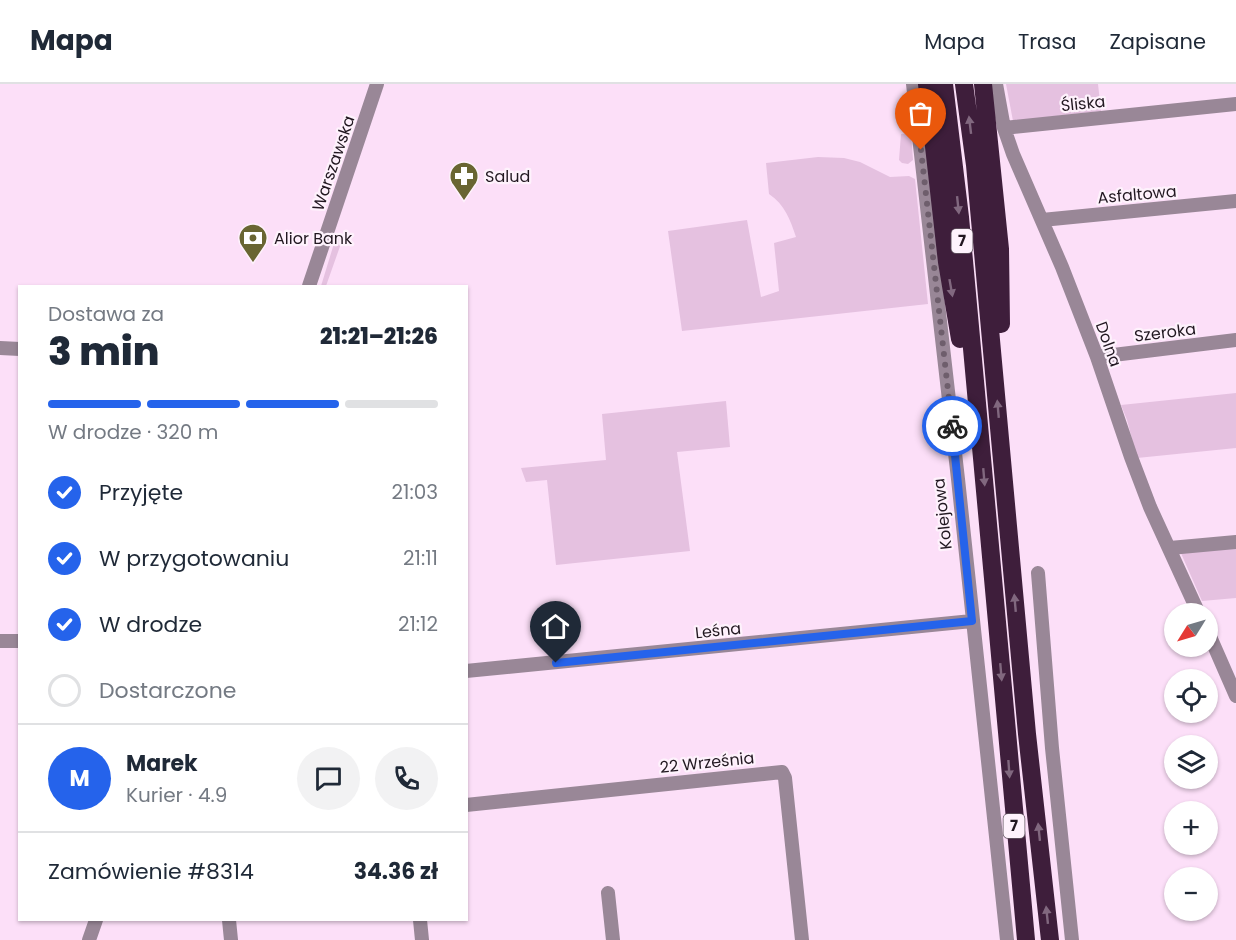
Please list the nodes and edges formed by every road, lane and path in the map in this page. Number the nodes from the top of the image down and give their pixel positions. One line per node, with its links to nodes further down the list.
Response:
1 (377, 84): 12 (street, Warszawska)
2 (913, 84): 23 (street, Kolejowa)
3 (927, 84): 18 (highway, one-way to 18)
4 (944, 84): 18 (highway, 7, one-way to 18)
5 (964, 84): 17 (highway, 7, one-way to 5)
6 (983, 84): 17 (highway)
7 (996, 84): 9 (street, Dolna)
8 (1236, 104): 9 (street, Śliska)
9 (1004, 128): 11 (street, Dolna)
10 (1236, 201): 11 (street, Asfaltowa)
11 (1042, 220): 16 (street, Dolna)
12 (309, 285)
13 (1236, 340): 16 (street, Szeroka)
14 (0, 348): 15 (street)
15 (18, 349)
16 (1097, 357): 20 (street, Dolna)
17 (995, 378): 41 (highway, 7, one-way to 17)
18 (976, 398): 40 (highway, 7, one-way to 40)
19 (1236, 542): 20 (street)
20 (1170, 548): 22 (street, Dolna)
21 (1038, 573): 42 (street)
22 (1194, 603)
23 (972, 621): 27 (street, Leśna); 39 (street, Kolejowa)
24 (0, 641): 25 (street)
25 (18, 641)
26 (1218, 655): 28 (street)
27 (468, 671)
28 (1236, 696)
29 (468, 805): 38 (street, 22 Września)
30 (608, 893): 37 (street)
31 (96, 921): 34 (street)
32 (229, 921): 35 (street)
33 (420, 921): 36 (street)
34 (89, 940)
35 (231, 940)
36 (422, 940)
37 (613, 940)
38 (802, 940)
39 (1007, 940)
40 (1026, 940)
41 (1050, 940)
42 (1072, 940)

